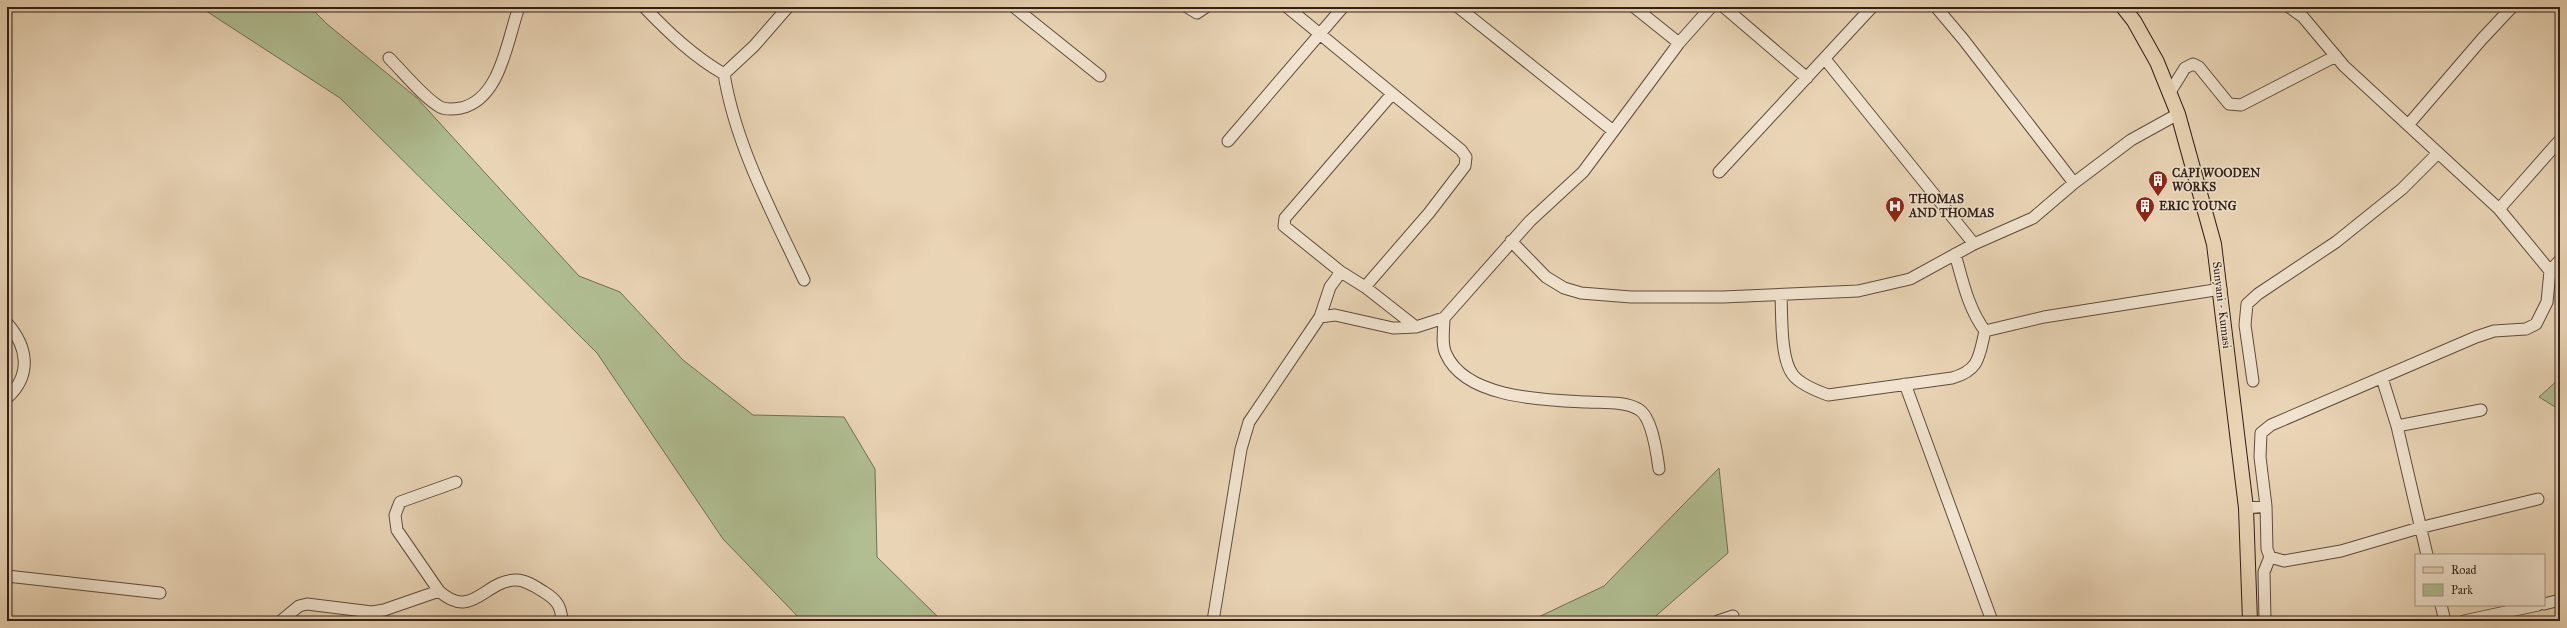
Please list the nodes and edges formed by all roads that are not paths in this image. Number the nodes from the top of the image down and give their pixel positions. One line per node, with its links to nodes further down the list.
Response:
1 (519, 7): 21 (street)
2 (644, 7): 23 (street)
3 (788, 7): 23 (street)
4 (1014, 7): 24 (street)
5 (1187, 7): 6 (street)
6 (1206, 7)
7 (1287, 7): 18 (street)
8 (1343, 7): 18 (street)
9 (1458, 7): 30 (street)
10 (1634, 7): 19 (street)
11 (1711, 7): 19 (street)
12 (1724, 7): 25 (street)
13 (1872, 7): 22 (street)
14 (1936, 7): 35 (street)
15 (2123, 7): 26 (main road, Sunyani - Kumasi)
16 (2289, 7): 20 (street)
17 (2512, 7): 29 (street)
18 (1320, 33): 27 (street); 31 (street)
19 (1679, 43): 30 (street)
20 (2336, 56): 26 (street); 29 (street)
21 (389, 58)
22 (1825, 59): 25 (street); 38 (street)
23 (724, 74): 43 (street)
24 (1100, 76)
25 (1807, 78): 34 (street)
26 (2170, 92): 28 (main road, Sunyani - Kumasi)
27 (1392, 94): 42 (street); 44 (street)
28 (2178, 114): 35 (street); 45 (main road, Sunyani - Kumasi)
29 (2408, 125): 33 (street)
30 (1612, 130): 37 (street)
31 (1228, 140)
32 (2560, 140): 36 (street)
33 (2438, 153): 36 (street); 53 (street)
34 (1719, 172)
35 (2074, 183): 38 (street)
36 (2499, 208): 41 (street)
37 (1511, 241): 46 (street); 48 (street)
38 (1974, 244): 39 (street)
39 (1955, 254): 46 (street); 51 (street)
40 (2560, 260): 41 (street)
41 (2550, 271): 52 (street)
42 (1341, 272): 44 (street); 47 (street)
43 (804, 280)
44 (1365, 287): 50 (street)
45 (2222, 289): 51 (street); 62 (main road, Sunyani - Kumasi)
46 (1780, 295): 54 (street)
47 (1320, 318): 50 (street); 77 (street)
48 (1444, 318): 50 (street); 58 (street)
49 (7, 324): 55 (street)
50 (1416, 327)
51 (1985, 331): 54 (street)
52 (2382, 378): 57 (street); 61 (street)
53 (2253, 381)
54 (1905, 384): 79 (street)
55 (7, 398)
56 (2481, 410): 57 (street)
57 (2397, 426): 63 (street)
58 (1659, 468)
59 (456, 482): 67 (street)
60 (2538, 499): 63 (street)
61 (2266, 506): 62 (street); 65 (street)
62 (2246, 508): 80 (main road, Sunyani - Kumasi)
63 (2419, 528): 64 (street); 65 (street)
64 (2427, 554)
65 (2270, 557): 81 (street)
66 (7, 576): 68 (street)
67 (439, 591): 73 (street); 76 (street)
68 (160, 593)
69 (2560, 600): 70 (street)
70 (2545, 604)
71 (2441, 606): 82 (street)
72 (2533, 606): 83 (street)
73 (384, 616): 75 (street)
74 (1733, 616): 78 (street)
75 (282, 620)
76 (562, 621)
77 (1213, 621)
78 (1718, 621)
79 (1992, 621)
80 (2250, 621)
81 (2265, 621)
82 (2446, 621)
83 (2464, 621)

